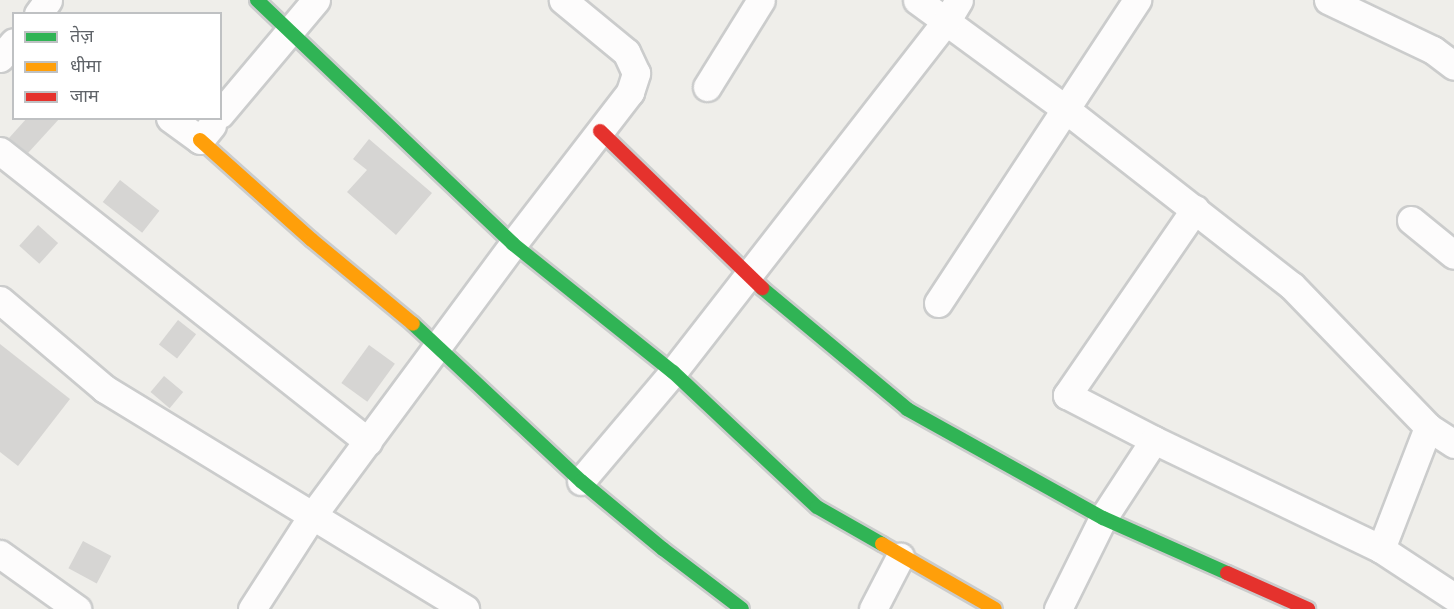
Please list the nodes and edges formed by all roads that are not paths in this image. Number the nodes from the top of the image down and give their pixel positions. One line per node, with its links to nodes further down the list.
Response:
1 (256, 0): 9 (street)
2 (316, 0): 9 (street)
3 (563, 0): 18 (street)
4 (761, 0): 13 (street)
5 (917, 0): 8 (street)
6 (1137, 0): 14 (street)
7 (1328, 0): 12 (street)
8 (953, 10): 14 (street); 25 (street)
9 (289, 28): 15 (street); 23 (street)
10 (12, 44): 11 (street)
11 (0, 58)
12 (1454, 66)
13 (707, 87)
14 (1064, 108): 21 (street); 27 (street)
15 (222, 112)
16 (173, 120): 19 (street)
17 (215, 120): 19 (street)
18 (600, 131): 23 (street); 25 (street)
19 (200, 140): 28 (street)
20 (0, 151): 32 (street)
21 (1195, 209): 30 (street); 31 (street)
22 (1411, 220): 24 (street)
23 (513, 244): 28 (street); 29 (street)
24 (1454, 255)
25 (746, 275): 29 (street); 36 (street)
26 (0, 300): 35 (street)
27 (938, 303)
28 (438, 346): 32 (street); 34 (street)
29 (673, 372): 34 (street); 39 (street)
30 (1428, 427): 33 (street); 37 (street)
31 (1154, 440): 36 (street); 37 (street)
32 (368, 442): 35 (street)
33 (1454, 444)
34 (581, 482): 44 (street)
35 (312, 516): 42 (street); 43 (street)
36 (1103, 518): 47 (street); 48 (street)
37 (1381, 549): 40 (street)
38 (0, 554): 41 (street)
39 (900, 557): 45 (street); 46 (street)
40 (1454, 597)
41 (77, 609)
42 (252, 609)
43 (465, 609)
44 (742, 609)
45 (873, 609)
46 (995, 609)
47 (1058, 609)
48 (1308, 609)

